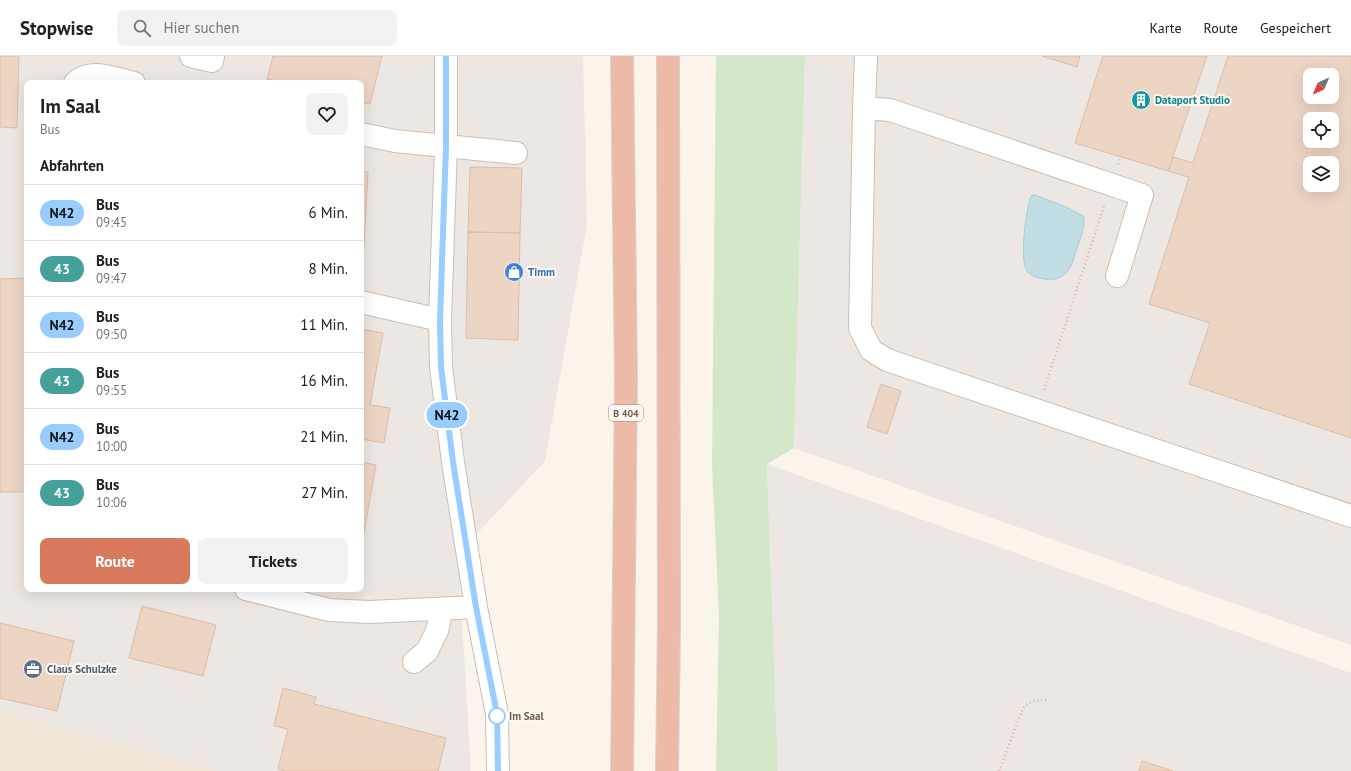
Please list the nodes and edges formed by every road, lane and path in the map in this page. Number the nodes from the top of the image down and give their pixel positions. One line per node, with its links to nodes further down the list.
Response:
1 (191, 56): 2 (street)
2 (213, 56)
3 (446, 56): 11 (street)
4 (622, 56): 26 (highway, B 404)
5 (668, 56): 27 (highway)
6 (866, 56): 9 (street)
7 (78, 80): 8 (street)
8 (121, 80)
9 (864, 108): 14 (street); 18 (street)
10 (364, 135): 11 (street)
11 (446, 146): 12 (street); 17 (street)
12 (516, 153)
13 (1121, 156): 14 (path)
14 (1112, 184): 15 (street); 18 (path)
15 (1117, 276)
16 (364, 303): 17 (street)
17 (440, 320): 21 (street)
18 (1037, 411): 19 (street)
19 (1351, 516)
20 (258, 592): 22 (street)
21 (476, 607): 22 (street); 25 (street)
22 (442, 609): 23 (street)
23 (414, 662)
24 (1049, 700): 28 (path)
25 (498, 771)
26 (622, 771)
27 (667, 771)
28 (999, 771)

